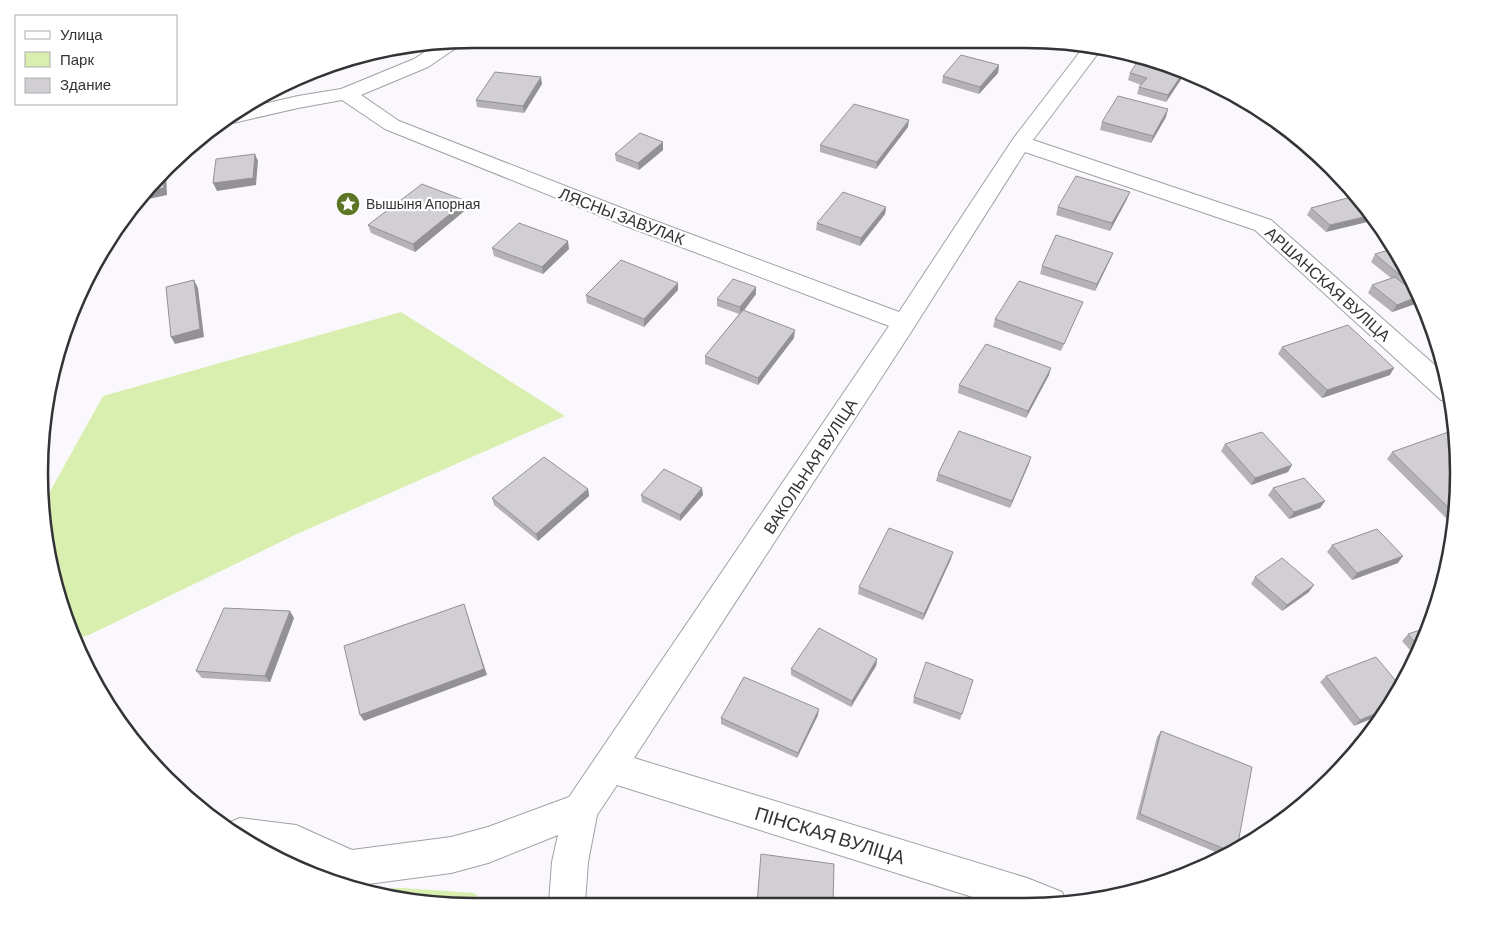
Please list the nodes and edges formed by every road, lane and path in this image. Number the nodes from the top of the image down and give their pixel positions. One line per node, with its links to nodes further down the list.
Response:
1 (443, 48): 3 (street)
2 (1089, 52): 5 (street, ВАКОЛЬНАЯ ВУЛІЦА)
3 (346, 94): 4 (street); 6 (street, ЛЯСНЫ ЗАВУЛАК)
4 (243, 115)
5 (1020, 143): 6 (street, ВАКОЛЬНАЯ ВУЛІЦА); 7 (street, АРШАНСКАЯ ВУЛІЦА)
6 (904, 323): 8 (street, ВАКОЛЬНАЯ ВУЛІЦА)
7 (1441, 385)
8 (611, 768): 9 (street, ВАКОЛЬНАЯ ВУЛІЦА); 12 (street, ПІНСКАЯ ВУЛІЦА)
9 (581, 809): 10 (street); 11 (street, ВАКОЛЬНАЯ ВУЛІЦА)
10 (253, 837)
11 (567, 898)
12 (1031, 898)

